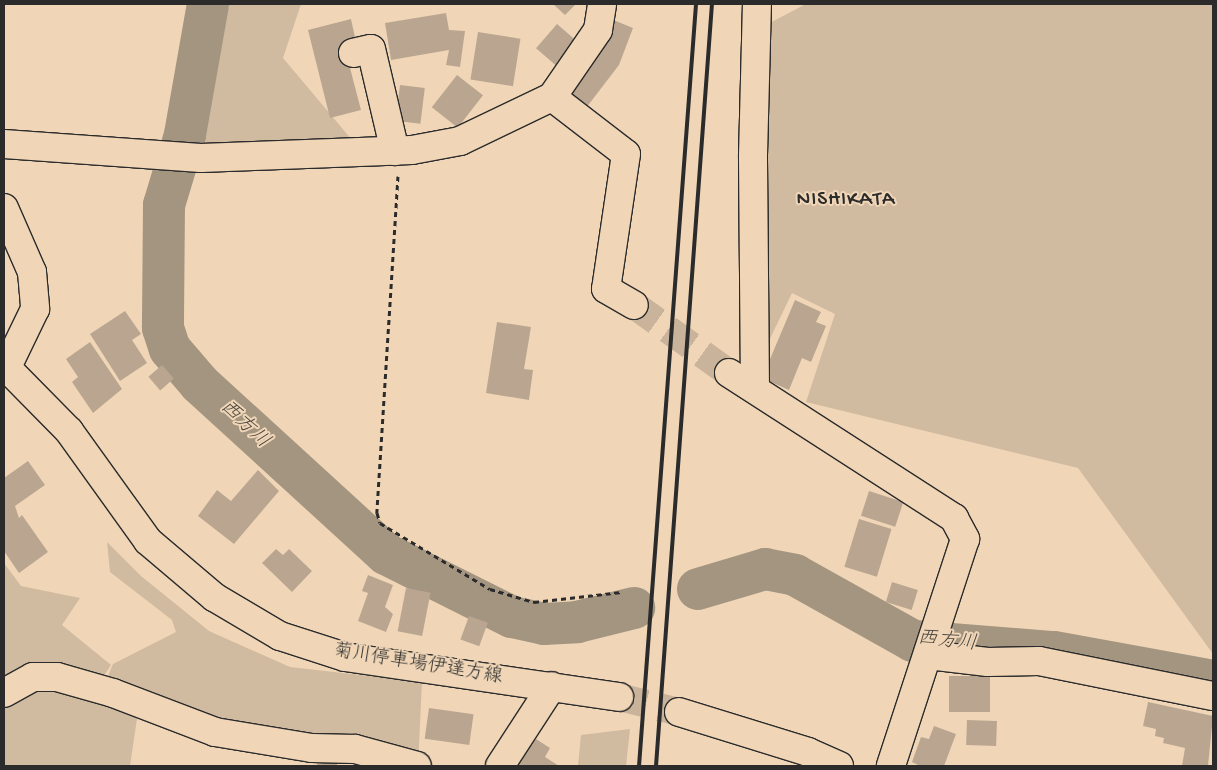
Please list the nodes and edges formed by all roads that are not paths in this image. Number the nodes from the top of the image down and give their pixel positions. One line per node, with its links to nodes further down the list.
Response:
1 (602, 4): 4 (street)
2 (757, 4): 11 (street)
3 (353, 53): 6 (street)
4 (552, 97): 6 (street); 8 (street)
5 (4, 144): 6 (street)
6 (398, 151)
7 (4, 208): 9 (street)
8 (634, 305)
9 (5, 366): 13 (street, 菊川停車場伊達方線)
10 (729, 373): 11 (street)
11 (755, 390): 12 (street)
12 (928, 654): 15 (street); 21 (street)
13 (552, 686): 16 (street, 菊川停車場伊達方線); 19 (street)
14 (4, 693): 18 (street)
15 (1213, 696)
16 (619, 697)
17 (679, 712): 20 (street)
18 (417, 766)
19 (500, 766)
20 (839, 766)
21 (891, 766)

